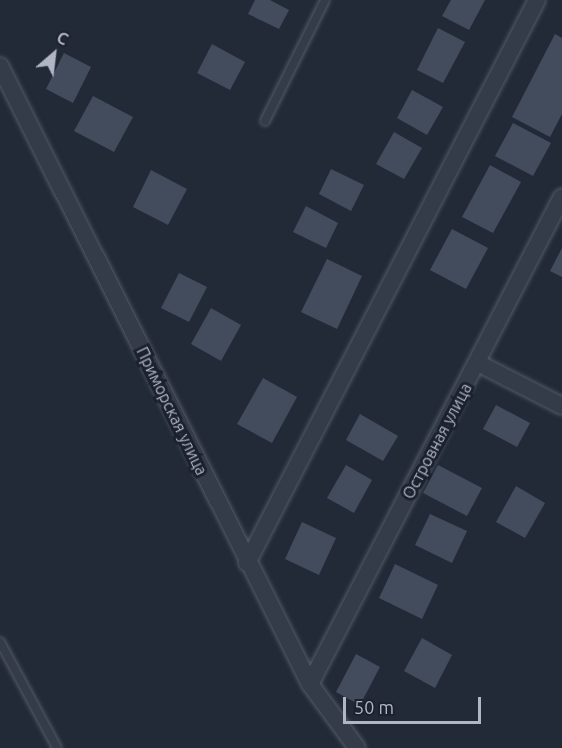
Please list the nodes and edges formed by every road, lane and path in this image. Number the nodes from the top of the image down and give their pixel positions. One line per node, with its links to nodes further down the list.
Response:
1 (325, 0): 4 (lane)
2 (537, 0): 8 (street)
3 (0, 66): 8 (street, Приморская улица)
4 (265, 121)
5 (562, 197): 6 (street, Островная улица)
6 (478, 363): 7 (street); 10 (street, Островная улица)
7 (562, 406)
8 (247, 563): 10 (street, Приморская улица)
9 (0, 642): 11 (lane)
10 (310, 684): 12 (street, Приморская улица)
11 (57, 748)
12 (357, 748)

